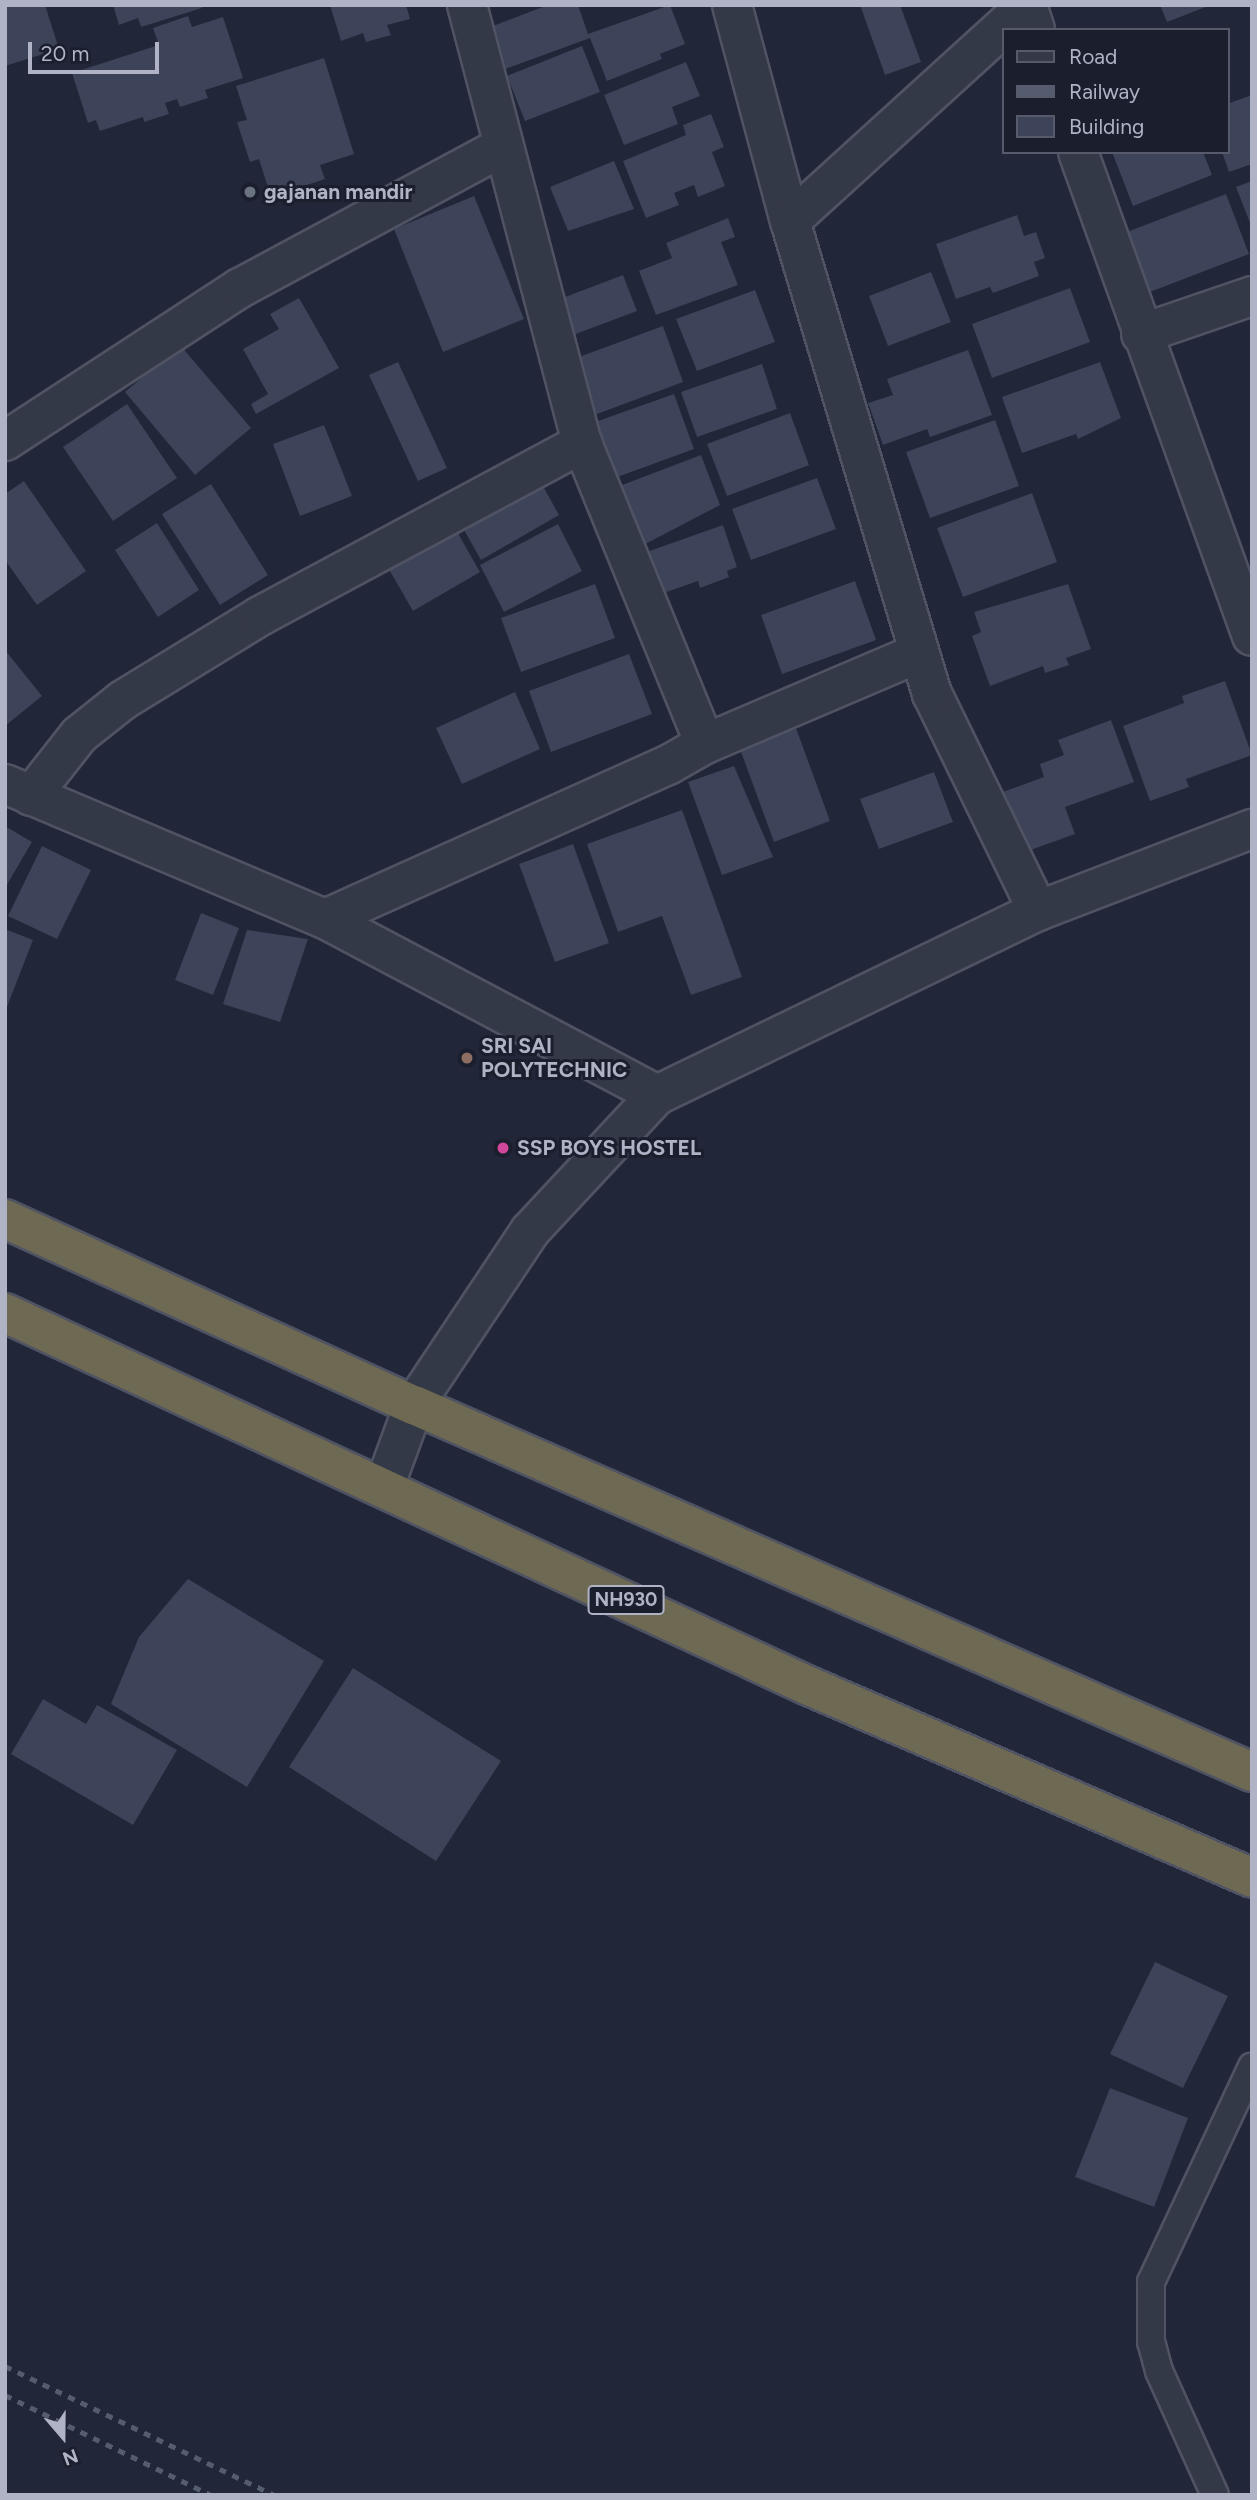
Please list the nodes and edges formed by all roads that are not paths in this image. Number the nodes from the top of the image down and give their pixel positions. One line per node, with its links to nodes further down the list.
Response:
1 (467, 5): 4 (street)
2 (732, 5): 6 (street)
3 (1034, 28): 6 (street)
4 (502, 148): 9 (street); 10 (street)
5 (1079, 154): 8 (street)
6 (790, 221): 12 (street)
7 (1252, 296): 8 (street)
8 (1141, 334): 11 (street)
9 (5, 441)
10 (582, 443): 13 (street); 14 (street)
11 (1252, 636)
12 (918, 653): 13 (street); 16 (street)
13 (705, 744): 17 (street)
14 (18, 790): 17 (street)
15 (1252, 829): 16 (street)
16 (1038, 911): 18 (street)
17 (325, 919): 18 (street)
18 (657, 1095): 21 (street)
19 (5, 1219): 21 (highway)
20 (5, 1313): 22 (highway, NH930)
21 (414, 1405): 22 (street); 23 (highway)
22 (384, 1487): 24 (highway, NH930)
23 (1252, 1772)
24 (1252, 1878)
25 (1252, 2066): 26 (lane)
26 (1214, 2495)

